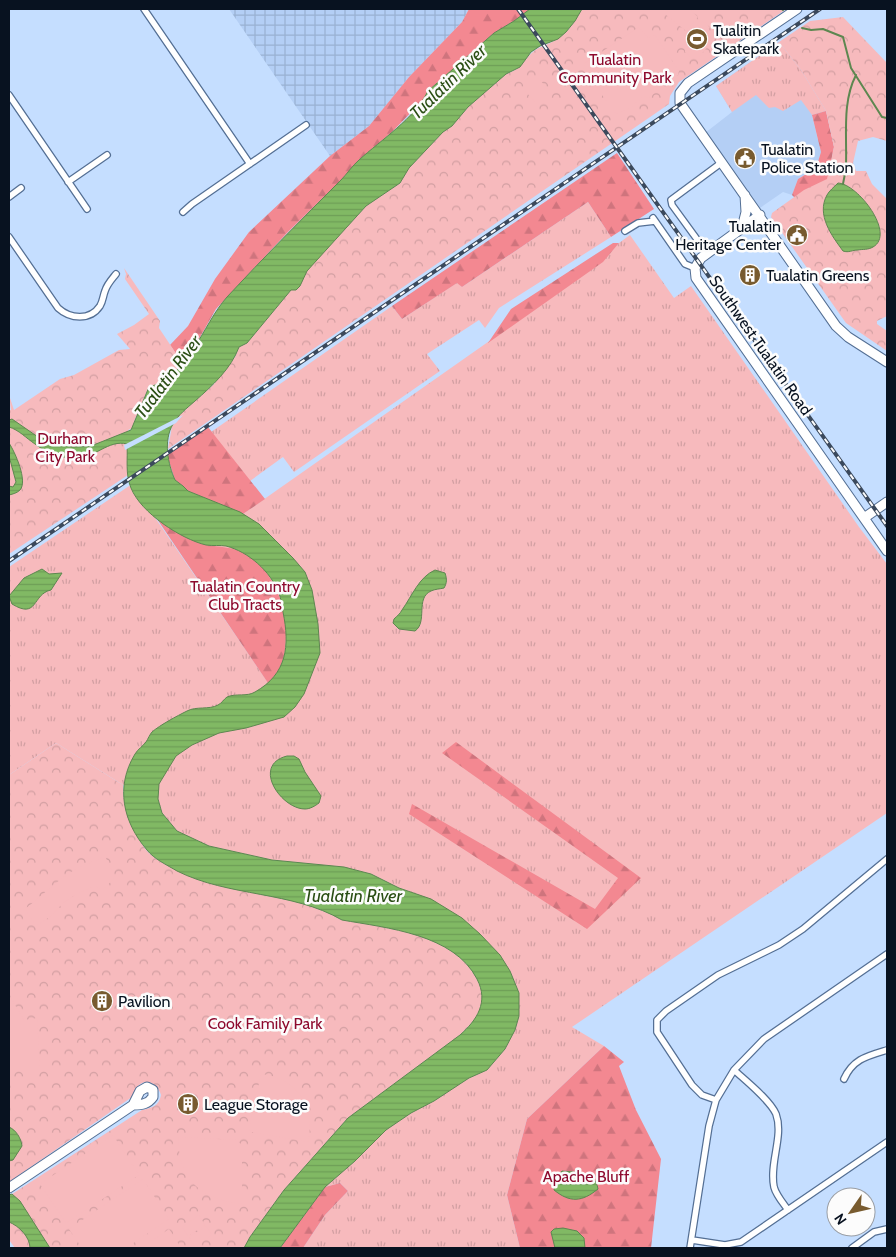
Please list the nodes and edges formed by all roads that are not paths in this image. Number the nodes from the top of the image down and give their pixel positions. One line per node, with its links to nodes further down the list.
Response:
1 (144, 9): 7 (street)
2 (797, 9): 6 (main road)
3 (9, 95): 8 (street)
4 (306, 125): 7 (street)
5 (107, 155): 8 (street)
6 (721, 163): 10 (main road); 18 (street)
7 (250, 164): 13 (street)
8 (68, 182): 12 (street)
9 (21, 188): 11 (street)
10 (745, 194): 14 (main road); 15 (main road)
11 (9, 197)
12 (87, 209)
13 (183, 212)
14 (760, 215): 15 (main road, Southwest Tualatin Road); 21 (main road)
15 (742, 228): 18 (main road, Southwest Tualatin Road)
16 (625, 231): 19 (street)
17 (9, 236): 20 (street)
18 (707, 253): 19 (main road, Southwest Tualatin Road)
19 (695, 268): 23 (main road, Southwest Tualatin Road)
20 (116, 274)
21 (887, 362)
22 (887, 502): 23 (main road)
23 (864, 518): 24 (main road, Southwest Tualatin Road)
24 (887, 551)
25 (887, 859): 30 (street)
26 (887, 954): 28 (street)
27 (887, 1050): 29 (street)
28 (734, 1070): 30 (street); 34 (street)
29 (844, 1079)
30 (716, 1100): 36 (street)
31 (133, 1105): 33 (main road)
32 (887, 1142): 34 (street)
33 (9, 1188)
34 (788, 1210): 36 (street)
35 (887, 1229): 38 (street)
36 (692, 1240): 37 (street)
37 (690, 1248)
38 (852, 1248)

